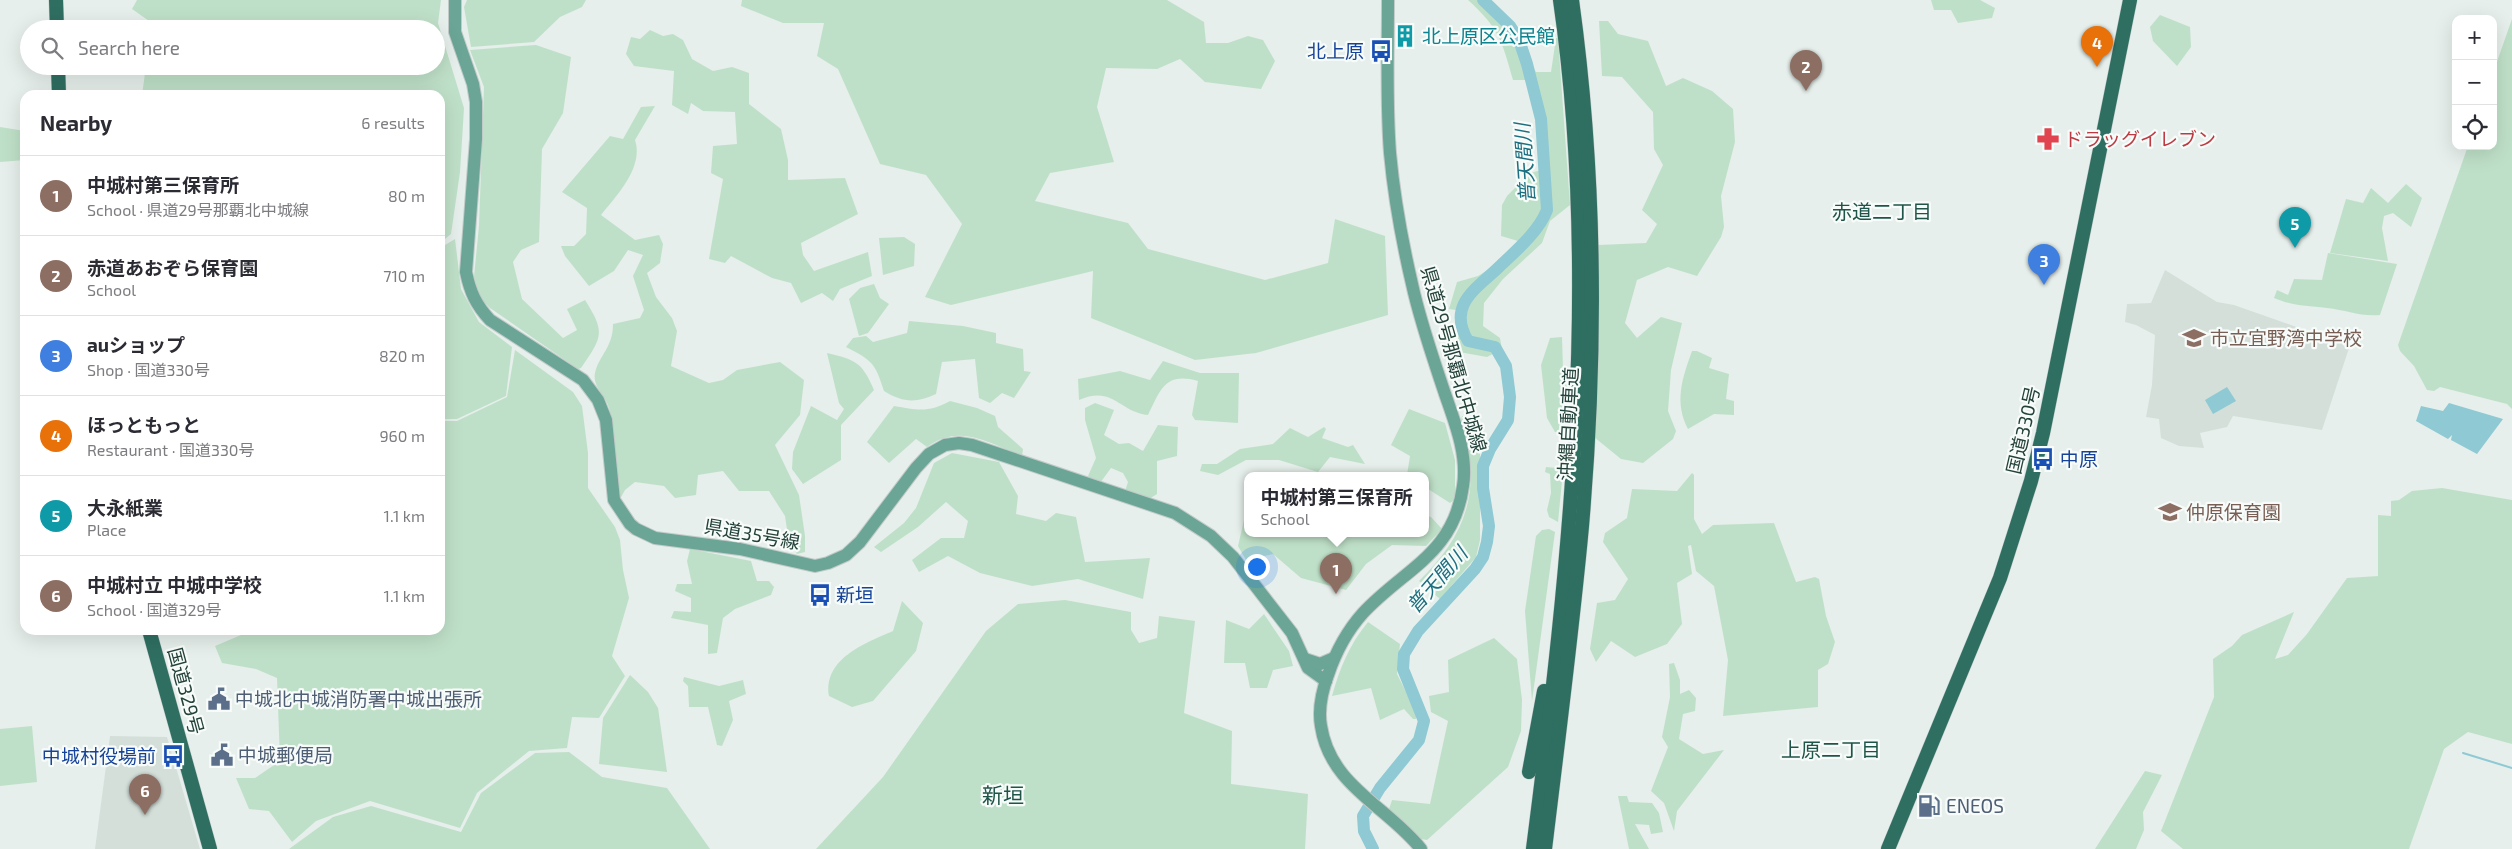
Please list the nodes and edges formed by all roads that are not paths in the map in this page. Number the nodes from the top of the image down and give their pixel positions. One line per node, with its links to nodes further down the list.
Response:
1 (56, 0): 7 (highway)
2 (455, 0): 13 (main road, 県道35号線)
3 (1388, 0): 12 (main road, 県道29号那覇北中城線)
4 (1560, 0): 11 (highway, 沖縄自動車道)
5 (1572, 0): 19 (highway, 沖縄自動車道)
6 (2130, 0): 20 (highway, 国道330号)
7 (57, 20)
8 (58, 75): 9 (highway)
9 (59, 90)
10 (150, 635): 16 (highway, 国道329号)
11 (1556, 656): 15 (highway); 18 (highway, 沖縄自動車道)
12 (1334, 658): 13 (main road); 14 (main road, 県道29号那覇北中城線)
13 (1305, 659): 14 (main road, 県道35号線)
14 (1326, 681): 17 (main road, 県道29号那覇北中城線)
15 (1528, 772)
16 (210, 849)
17 (1421, 849)
18 (1533, 849)
19 (1545, 849)
20 (1888, 849)

